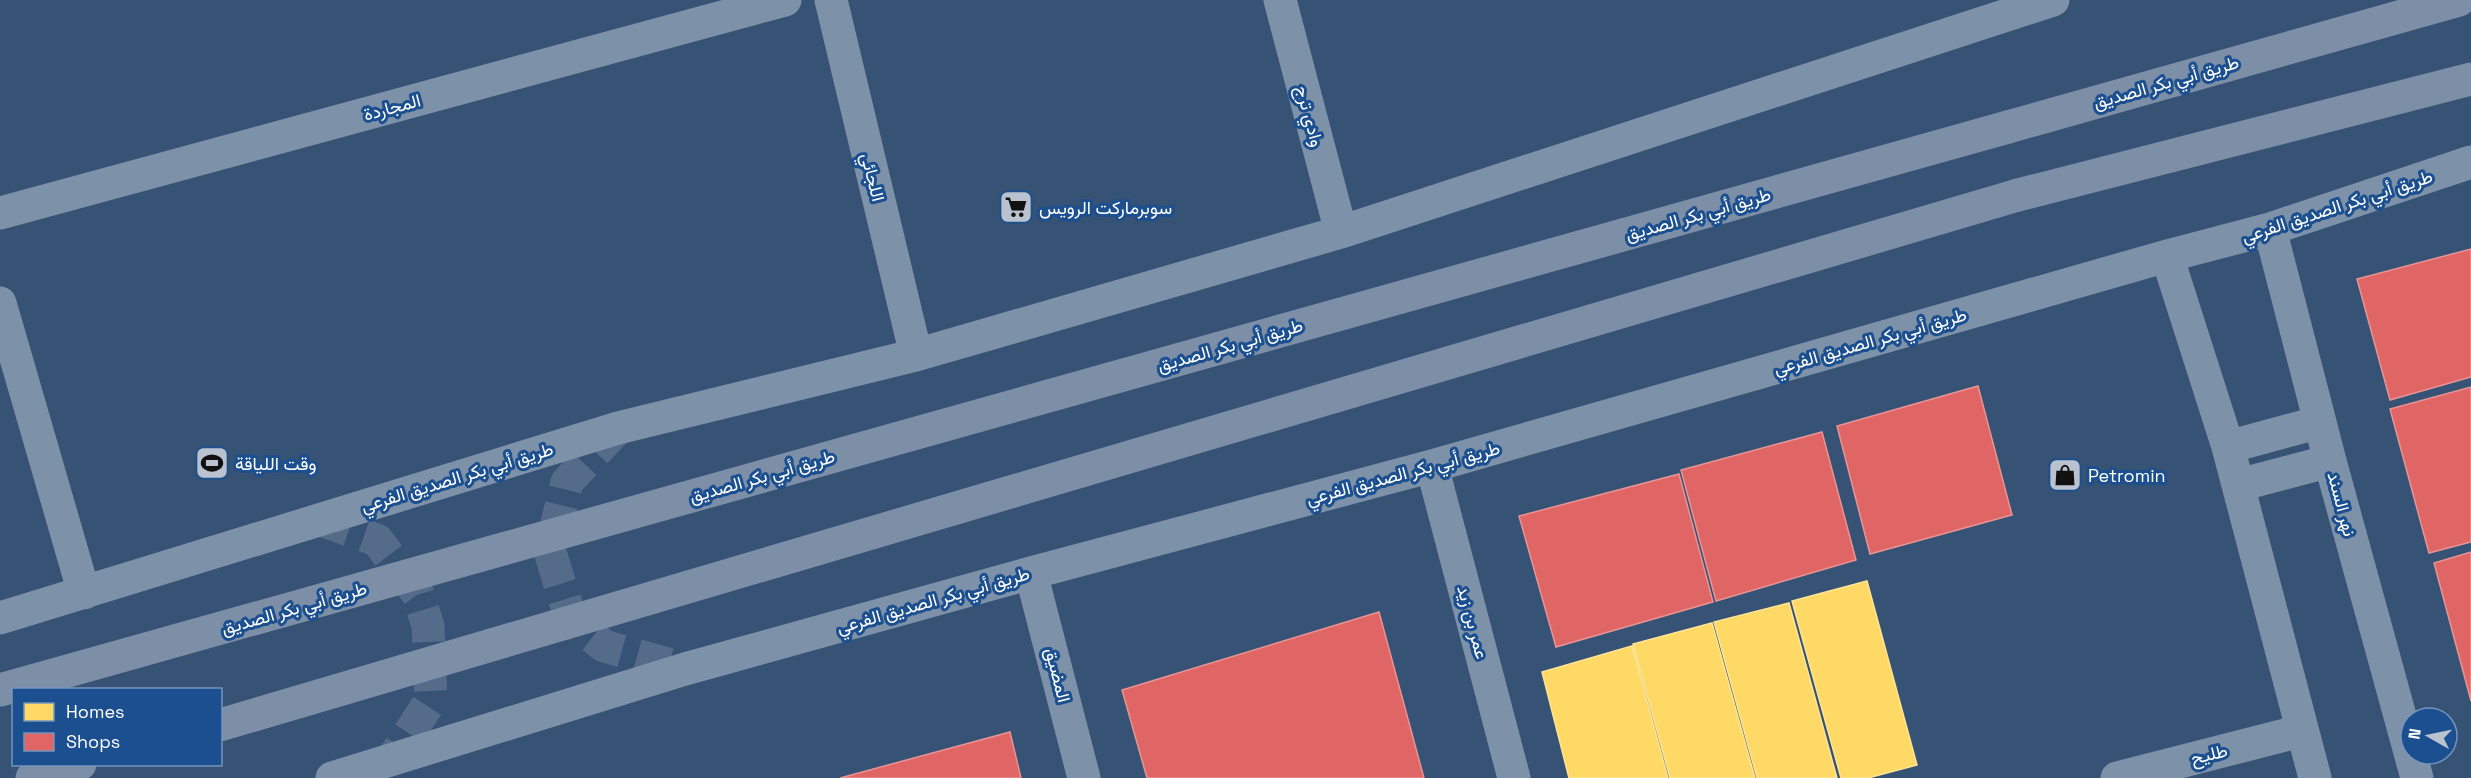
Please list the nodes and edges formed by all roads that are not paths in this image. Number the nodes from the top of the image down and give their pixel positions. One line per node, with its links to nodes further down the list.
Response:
1 (784, 0): 8 (street, المجاردة)
2 (831, 0): 13 (street, اللجائي)
3 (1280, 0): 10 (street, وادي ترج)
4 (2053, 0): 10 (street, طريق أبي بكر الصديق الفرعي)
5 (2460, 0): 22 (main road, طريق أبي بكر الصديق, bridge)
6 (2471, 79): 23 (main road, bridge)
7 (2471, 162): 9 (street, طريق أبي بكر الصديق الفرعي)
8 (0, 213)
9 (2270, 229): 11 (street, طريق أبي بكر الصديق الفرعي); 14 (street, نهر السند)
10 (1341, 232): 13 (street, طريق أبي بكر الصديق الفرعي)
11 (2167, 256): 15 (street); 17 (street, طريق أبي بكر الصديق الفرعي)
12 (0, 303): 20 (street)
13 (916, 355): 20 (street, طريق أبي بكر الصديق الفرعي)
14 (2320, 422): 15 (street); 16 (street, نهر السند)
15 (2228, 447): 18 (street)
16 (2330, 461): 18 (street); 32 (street, نهر السند)
17 (1432, 466): 19 (street, طريق أبي بكر الصديق الفرعي); 29 (street, عمر بن زيد)
18 (2239, 485): 24 (street)
19 (1031, 573): 27 (street, طريق أبي بكر الصديق الفرعي); 28 (street, المضيق)
20 (84, 593): 21 (street, طريق أبي بكر الصديق الفرعي)
21 (0, 618)
22 (0, 690)
23 (222, 724)
24 (2301, 731): 30 (street, طليح); 31 (street)
25 (76, 766): 26 (main road)
26 (32, 778)
27 (332, 778)
28 (1084, 778)
29 (1514, 778)
30 (2117, 778)
31 (2315, 778)
32 (2417, 778)

